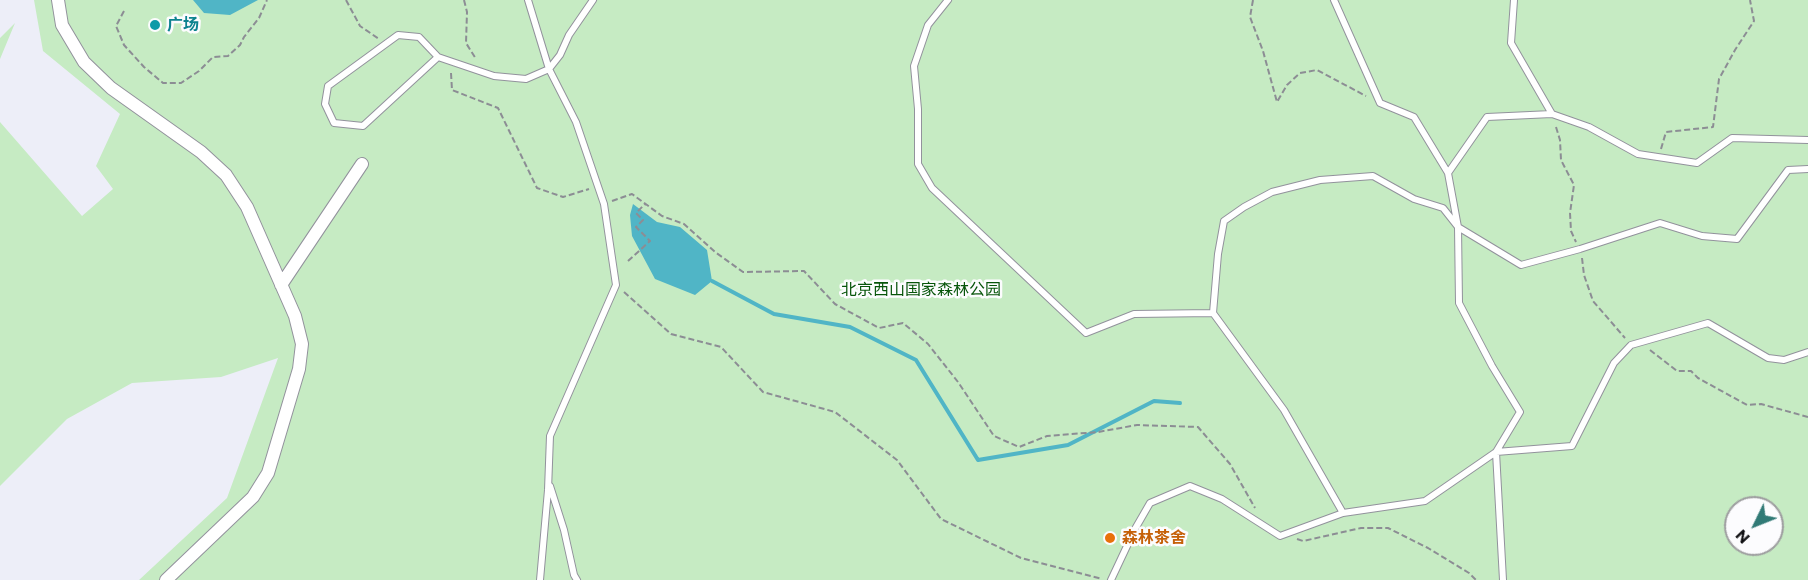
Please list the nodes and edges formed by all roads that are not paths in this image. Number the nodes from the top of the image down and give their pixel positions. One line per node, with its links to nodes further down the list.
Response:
1 (58, 0): 15 (street)
2 (528, 0): 8 (lane)
3 (593, 0): 8 (lane)
4 (948, 0): 16 (lane)
5 (1334, 0): 13 (lane)
6 (1514, 0): 9 (lane)
7 (438, 57): 7 (lane); 8 (lane)
8 (549, 69): 19 (lane)
9 (1552, 114): 10 (lane); 13 (lane)
10 (1808, 140)
11 (362, 164): 15 (street)
12 (1808, 169): 14 (lane)
13 (1448, 173): 14 (lane)
14 (1458, 226): 16 (lane); 18 (lane)
15 (281, 285): 21 (street)
16 (1214, 312): 20 (lane)
17 (1808, 352): 18 (lane)
18 (1496, 452): 20 (lane); 25 (lane)
19 (549, 482): 22 (lane); 23 (lane)
20 (1343, 513): 24 (lane)
21 (166, 580)
22 (540, 580)
23 (578, 580)
24 (1111, 580)
25 (1503, 580)

